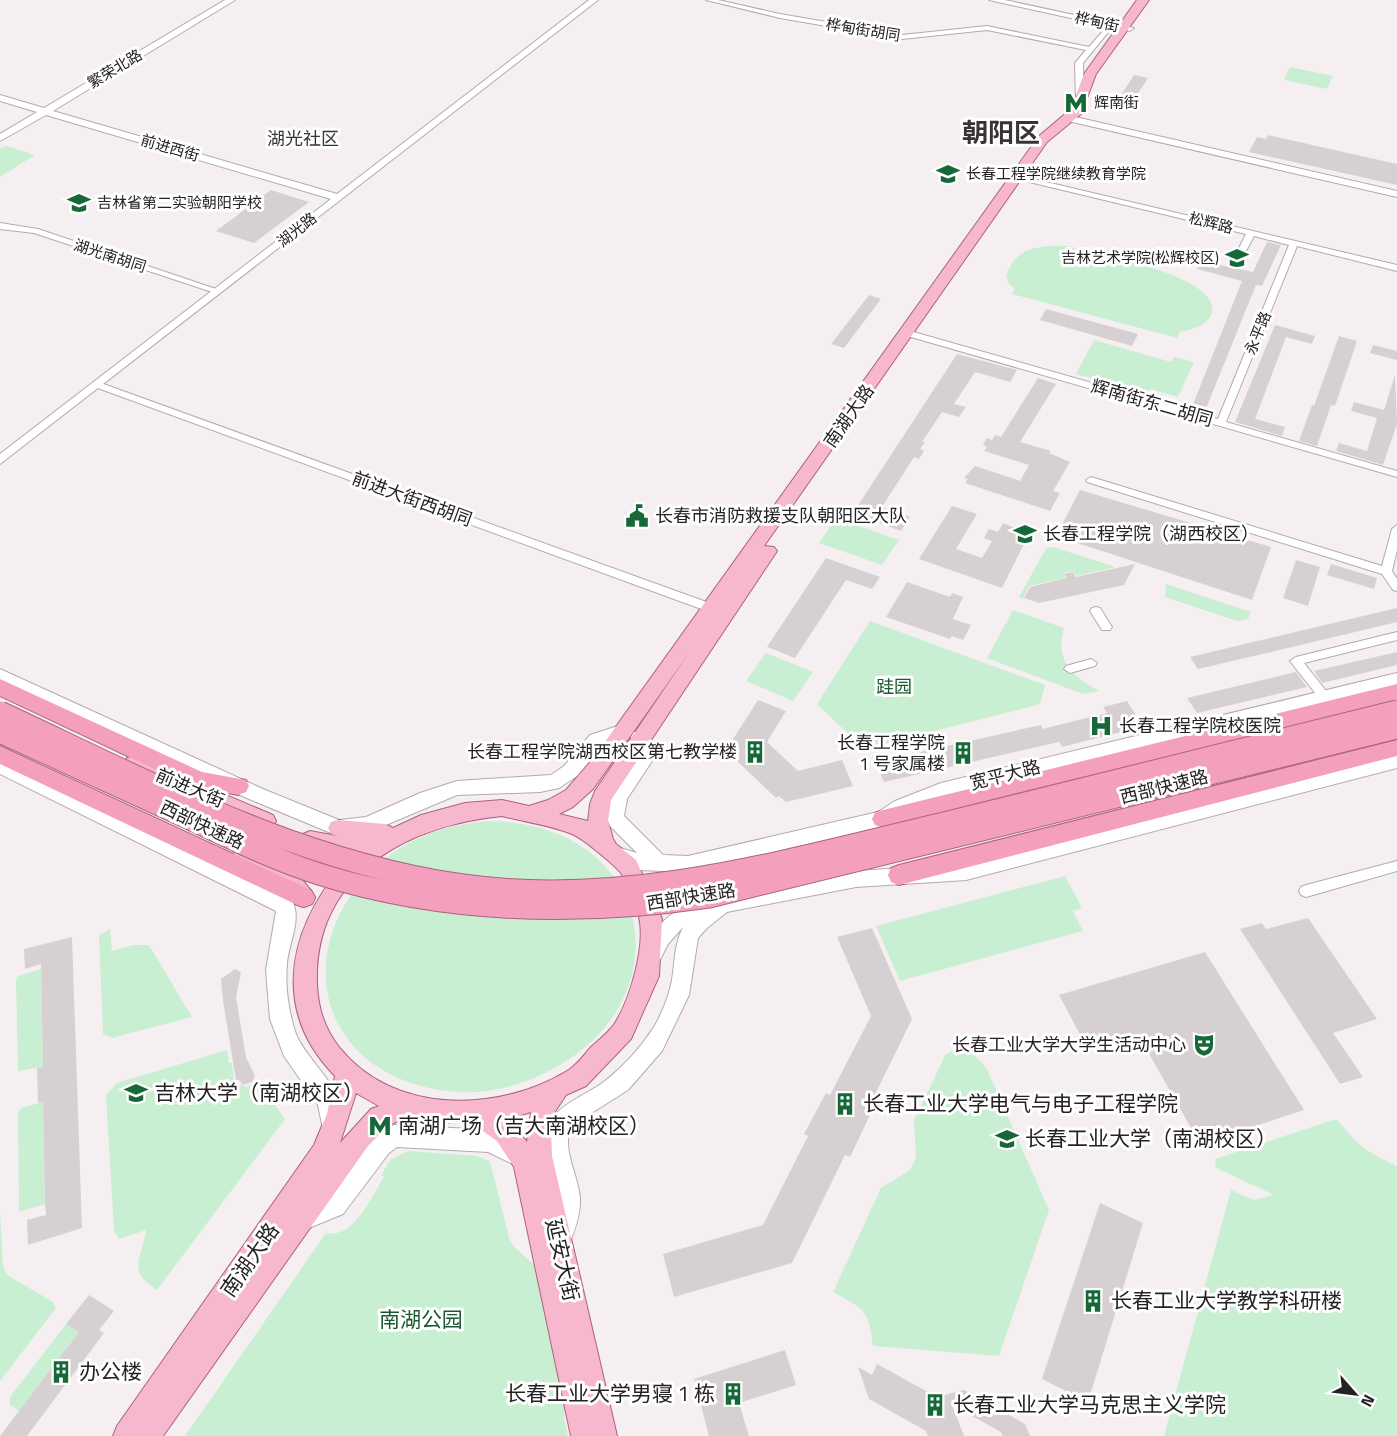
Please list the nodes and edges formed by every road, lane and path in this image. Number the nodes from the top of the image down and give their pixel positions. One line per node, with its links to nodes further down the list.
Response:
1 (231, 0): 11 (street, 繁荣北路)
2 (594, 0): 16 (street, 湖光路)
3 (709, 0): 8 (street, 桦甸街胡同)
4 (993, 0): 7 (street, 桦甸街)
5 (1143, 0): 7 (main road, 南湖大路)
6 (1150, 0): 7 (main road, 南湖大路)
7 (1121, 27): 8 (street); 10 (main road, 南湖大路); 12 (main road, 南湖大路)
8 (1089, 49): 10 (street)
9 (0, 98): 11 (street, 前进西街)
10 (1080, 101): 12 (main road, 南湖大路)
11 (45, 111): 13 (street, 繁荣北路); 16 (street, 前进西街)
12 (1074, 119): 14 (main road, 南湖大路); 15 (street); 23 (main road, 南湖大路)
13 (0, 138)
14 (1024, 178): 18 (street, 松辉路); 23 (main road, 南湖大路)
15 (1397, 194)
16 (339, 198): 22 (street, 湖光路)
17 (0, 226): 22 (street, 湖光南胡同)
18 (1251, 232): 19 (street, 松辉路); 20 (street)
19 (1294, 243): 21 (street, 松辉路); 25 (street, 永平路)
20 (1236, 262)
21 (1397, 268)
22 (218, 291): 24 (street, 湖光路)
23 (912, 334): 25 (street, 辉南街东二胡同); 32 (main road, 南湖大路)
24 (98, 385): 26 (street, 湖光路); 32 (street, 前进大街西胡同)
25 (1221, 423): 27 (street, 辉南街东二胡同)
26 (0, 460)
27 (1397, 474)
28 (1091, 480): 30 (street)
29 (1397, 529): 30 (street)
30 (1386, 571): 31 (street)
31 (1397, 587)
32 (718, 611): 48 (main road, 南湖大路)
33 (1096, 611): 34 (street)
34 (1106, 627)
35 (1397, 636): 41 (street)
36 (1091, 663): 37 (street)
37 (1070, 669)
38 (0, 676): 55 (main road, 前进大街)
39 (1397, 680): 58 (main road, 宽平大路)
40 (0, 687): 54 (highway)
41 (1320, 691)
42 (1397, 692): 58 (highway)
43 (0, 701): 56 (main road, 前进大街)
44 (1397, 711): 45 (highway, 西部快速路, bridge)
45 (0, 712)
46 (1397, 729): 47 (highway, 西部快速路, bridge)
47 (0, 732)
48 (632, 734): 57 (main road, 南湖大路); 59 (main road); 61 (main road, 南湖大路); 62 (main road)
49 (0, 740): 66 (main road, 前进大街)
50 (1397, 748): 64 (highway)
51 (0, 754): 66 (highway)
52 (1397, 760): 64 (main road)
53 (0, 766): 74 (main road)
54 (199, 780): 55 (highway); 56 (highway)
55 (238, 786): 59 (main road, 前进大街)
56 (221, 801): 60 (main road, 前进大街)
57 (535, 812): 60 (main road); 61 (main road)
58 (883, 819): 62 (main road, 宽平大路)
59 (330, 826): 60 (main road)
60 (395, 835): 68 (main road)
61 (612, 850): 62 (main road, 宽平大路); 69 (main road)
62 (667, 865)
63 (1397, 866): 65 (street)
64 (899, 875): 67 (main road)
65 (1306, 891)
66 (303, 897): 68 (main road, 前进大街)
67 (730, 903): 69 (main road); 77 (main road)
68 (312, 929): 70 (main road)
69 (653, 954): 71 (main road)
70 (347, 1071): 72 (main road); 74 (main road, 南湖大路)
71 (559, 1088): 73 (main road); 77 (main road, 延安大街)
72 (407, 1105): 73 (main road); 76 (main road, 南湖大路)
73 (475, 1112): 75 (main road, 延安大街)
74 (330, 1140): 78 (main road, 南湖大路)
75 (526, 1164): 76 (main road); 80 (main road, 延安大街)
76 (297, 1221): 79 (main road, 南湖大路)
77 (558, 1243): 81 (main road, 延安大街)
78 (127, 1436)
79 (146, 1436)
80 (585, 1436)
81 (603, 1436)

